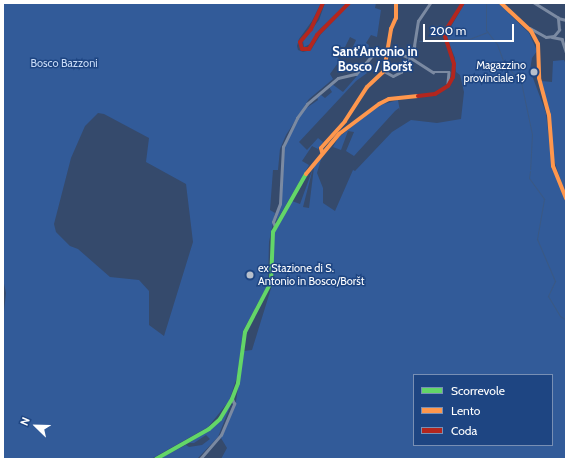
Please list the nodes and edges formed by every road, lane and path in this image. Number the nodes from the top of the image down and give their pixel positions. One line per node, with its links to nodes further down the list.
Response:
1 (323, 3): 2 (main road)
2 (349, 3)
3 (396, 3): 12 (main road)
4 (430, 3): 14 (street)
5 (463, 3): 16 (main road)
6 (501, 3): 10 (main road)
7 (534, 3): 8 (street)
8 (558, 18): 9 (street); 11 (street)
9 (566, 20)
10 (527, 28): 11 (street); 18 (main road)
11 (552, 36): 13 (street)
12 (389, 51): 14 (street); 15 (main road); 19 (street)
13 (566, 51)
14 (408, 56): 15 (street); 16 (street)
15 (384, 71): 17 (main road)
16 (448, 86): 17 (main road)
17 (322, 152): 19 (main road)
18 (566, 199)
19 (275, 227): 20 (main road)
20 (232, 400): 21 (main road); 22 (street)
21 (156, 459)
22 (200, 459)

